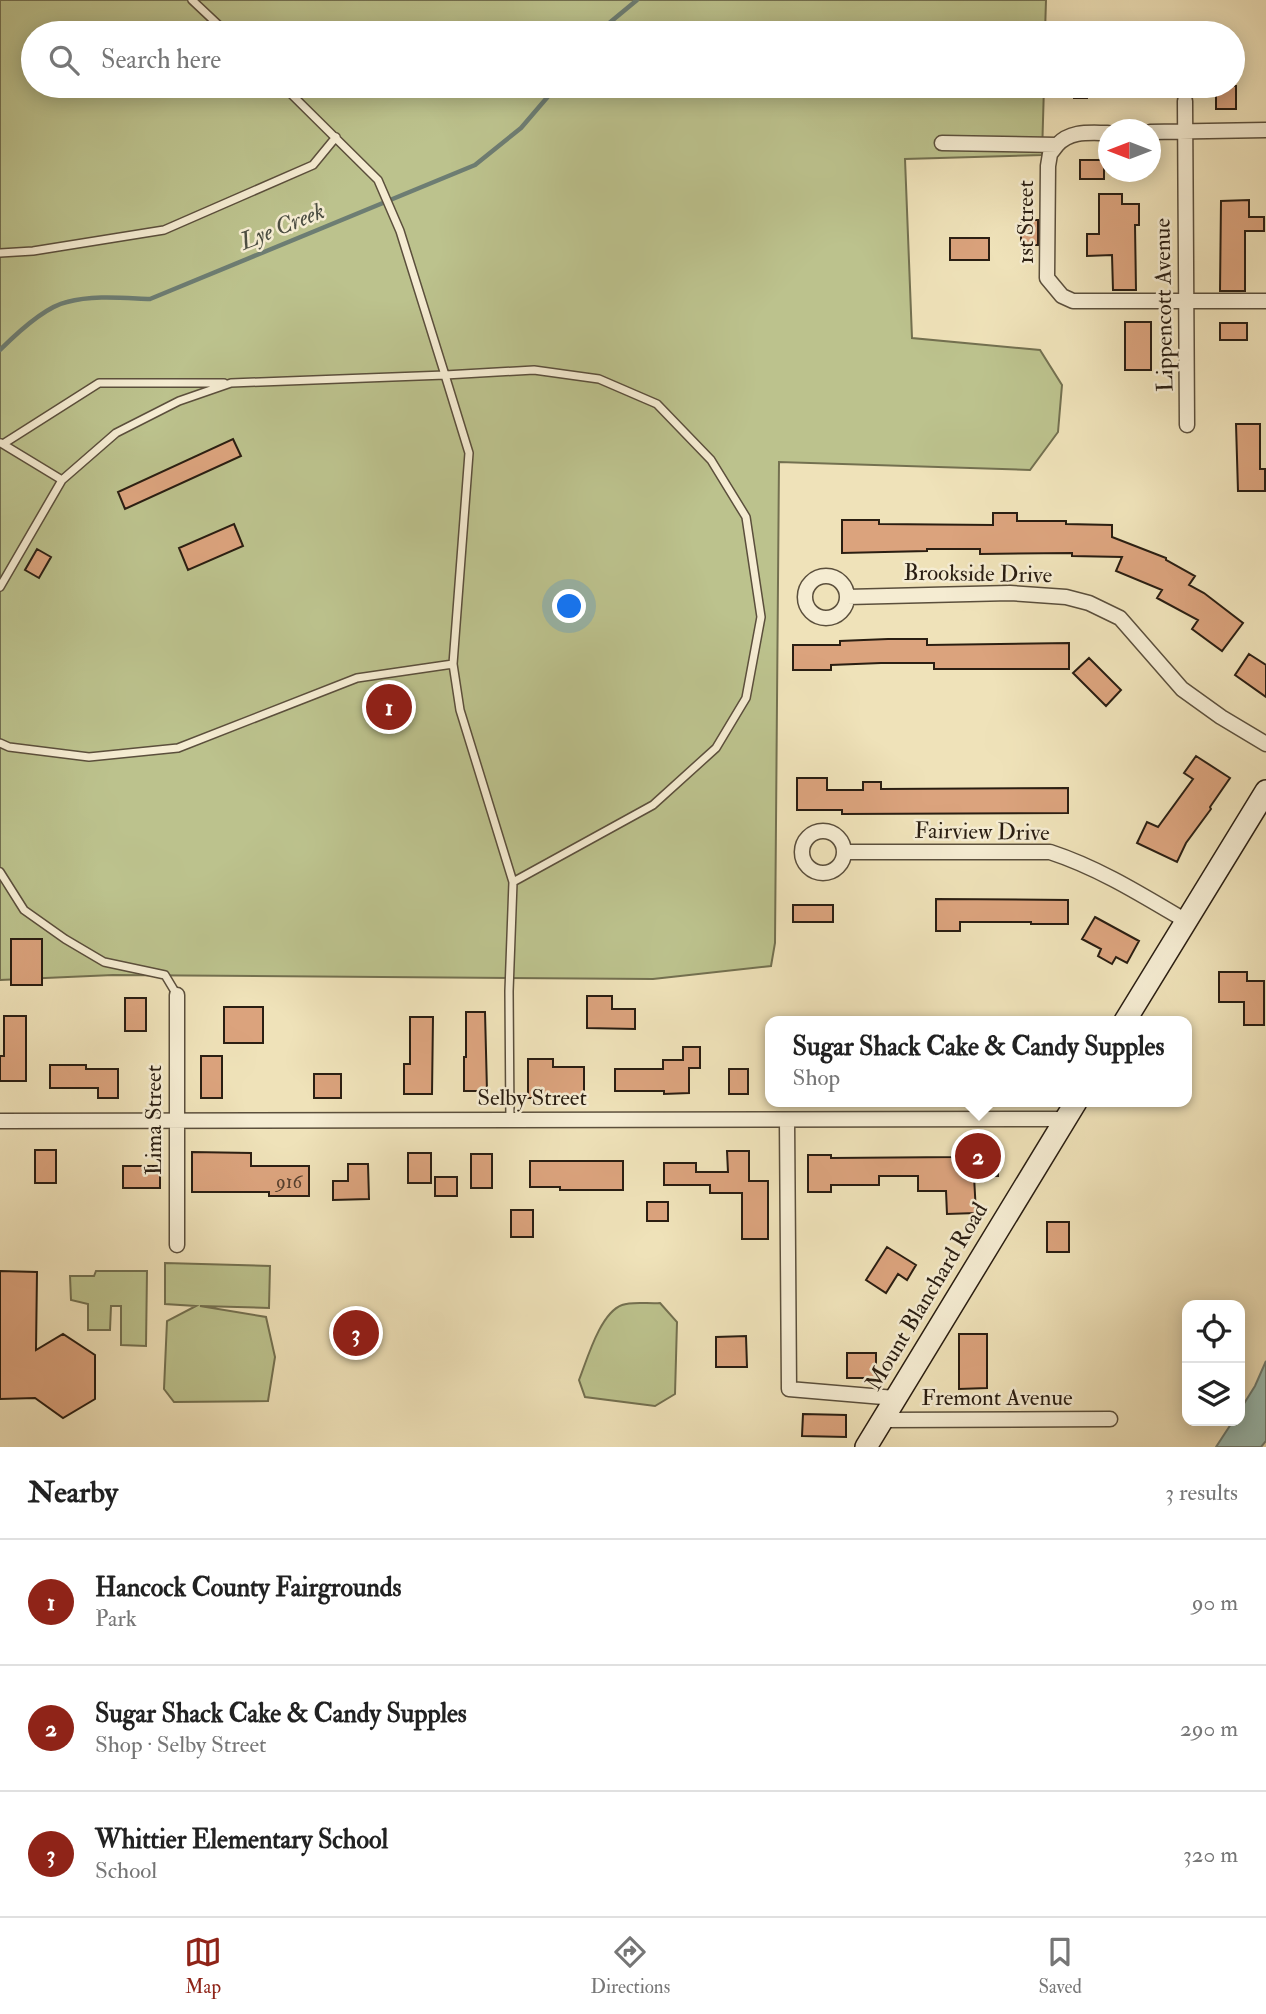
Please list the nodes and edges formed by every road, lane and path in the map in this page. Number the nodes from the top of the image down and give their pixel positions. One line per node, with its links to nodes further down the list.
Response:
1 (192, 0): 2 (lane)
2 (214, 21)
3 (295, 98): 9 (lane)
4 (1185, 101): 5 (street, Lippencott Avenue)
5 (1184, 131): 6 (street); 7 (street); 13 (street, Lippencott Avenue)
6 (1266, 131)
7 (1161, 132)
8 (1098, 134): 11 (street)
9 (336, 137): 12 (lane); 15 (lane)
10 (942, 144): 11 (street)
11 (1057, 145): 13 (street, 1st Street)
12 (0, 253)
13 (1185, 301): 14 (street); 17 (street, Lippencott Avenue)
14 (1266, 301)
15 (445, 375): 16 (lane); 22 (lane); 28 (lane)
16 (232, 383): 18 (lane); 19 (lane)
17 (1187, 425)
18 (1, 444): 19 (lane)
19 (62, 480): 20 (lane)
20 (0, 587)
21 (847, 597): 24 (street, Brookside Drive)
22 (453, 664): 23 (lane); 28 (lane)
23 (0, 743)
24 (1266, 744)
25 (1266, 791): 29 (main road)
26 (844, 852): 29 (street, Fairview Drive)
27 (0, 872): 30 (lane)
28 (513, 883): 33 (lane)
29 (1186, 921): 31 (main road)
30 (177, 995): 36 (street, Lima Street)
31 (1128, 1016)
32 (1070, 1111): 34 (street, Selby Street); 38 (main road, Mount Blanchard Road)
33 (510, 1120): 34 (street, Selby Street); 36 (street, Selby Street)
34 (787, 1120): 38 (street)
35 (0, 1121): 36 (street, Selby Street)
36 (176, 1121): 37 (street, Lima Street)
37 (177, 1245)
38 (895, 1398): 40 (main road, Mount Blanchard Road)
39 (1110, 1419): 40 (street, Fremont Avenue)
40 (883, 1420): 41 (main road, Mount Blanchard Road)
41 (866, 1447)

